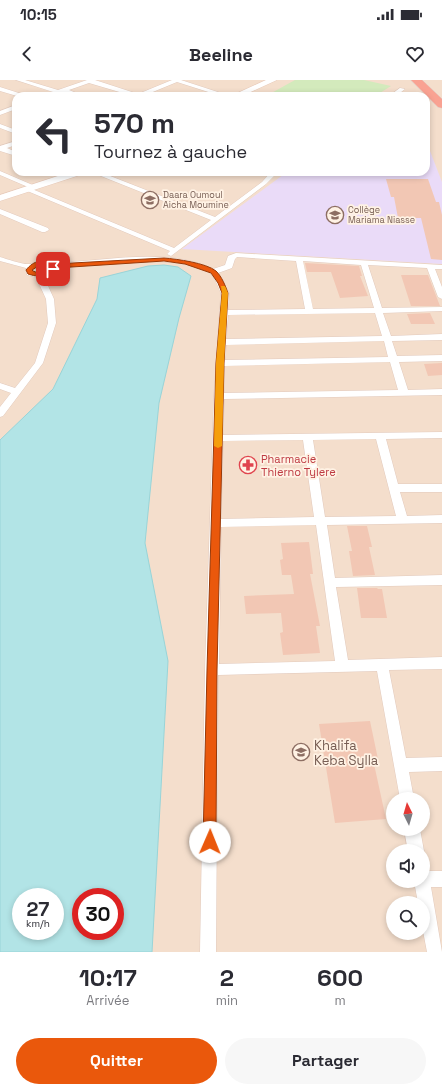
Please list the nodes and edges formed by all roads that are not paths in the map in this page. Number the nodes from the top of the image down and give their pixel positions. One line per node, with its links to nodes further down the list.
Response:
1 (19, 80): 9 (street)
2 (91, 80): 9 (street); 12 (street)
3 (177, 80): 13 (street); 14 (street)
4 (273, 80): 15 (street)
5 (416, 80): 17 (highway)
6 (423, 80): 10 (highway)
7 (0, 89): 18 (street)
8 (402, 89): 16 (street)
9 (61, 91): 11 (street)
10 (442, 91)
11 (65, 92)
12 (126, 92)
13 (148, 92)
14 (214, 92)
15 (244, 92)
16 (398, 92)
17 (428, 92)
18 (12, 93)
19 (430, 93): 20 (highway)
20 (442, 105)
21 (0, 108): 23 (street)
22 (12, 108): 23 (street)
23 (8, 110): 24 (street); 25 (street)
24 (12, 111)
25 (0, 113)
26 (0, 126): 27 (street)
27 (12, 130)
28 (12, 145): 29 (street)
29 (1, 149): 30 (street)
30 (12, 153)
31 (0, 173): 35 (street)
32 (64, 176): 35 (street)
33 (104, 176): 38 (street)
34 (272, 176): 38 (street)
35 (30, 188): 36 (street); 40 (street)
36 (0, 198)
37 (0, 211): 39 (street)
38 (216, 220): 40 (street)
39 (45, 230)
40 (175, 251): 43 (street)
41 (0, 259): 47 (street)
42 (299, 259): 44 (street); 49 (street); 54 (street)
43 (164, 260): 45 (street); 49 (street)
44 (364, 262): 46 (street); 53 (street)
45 (53, 266): 47 (street); 50 (street)
46 (430, 266): 48 (street); 51 (street)
47 (30, 267): 50 (street)
48 (442, 267)
49 (213, 272): 55 (street)
50 (39, 275): 63 (street)
51 (442, 297)
52 (442, 309): 53 (street)
53 (379, 310): 54 (street); 57 (street)
54 (310, 312): 55 (street)
55 (224, 313): 58 (street)
56 (442, 337): 57 (street)
57 (387, 338): 58 (street); 60 (street)
58 (222, 342): 61 (street)
59 (442, 358): 60 (street)
60 (394, 359): 61 (street); 65 (street)
61 (220, 363): 66 (street)
62 (0, 386): 63 (street)
63 (17, 392): 67 (street)
64 (442, 392): 65 (street)
65 (404, 393): 66 (street)
66 (219, 396): 71 (street)
67 (0, 414)
68 (442, 435): 69 (street)
69 (380, 436): 70 (street); 72 (street)
70 (308, 437): 71 (street); 76 (street)
71 (218, 438): 77 (street)
72 (394, 488): 73 (street); 74 (street)
73 (442, 488)
74 (402, 519): 75 (street); 76 (street)
75 (442, 519)
76 (320, 521): 77 (street); 79 (street)
77 (216, 522): 83 (street)
78 (442, 580): 79 (street)
79 (330, 583): 82 (street)
80 (442, 663): 81 (street)
81 (382, 665): 82 (street); 85 (street)
82 (342, 666): 83 (street)
83 (212, 670): 90 (street)
84 (442, 764): 85 (street)
85 (400, 765): 86 (street)
86 (406, 792)
87 (442, 879): 88 (street)
88 (430, 880)
89 (423, 888): 91 (street)
90 (208, 952)
91 (435, 952)

